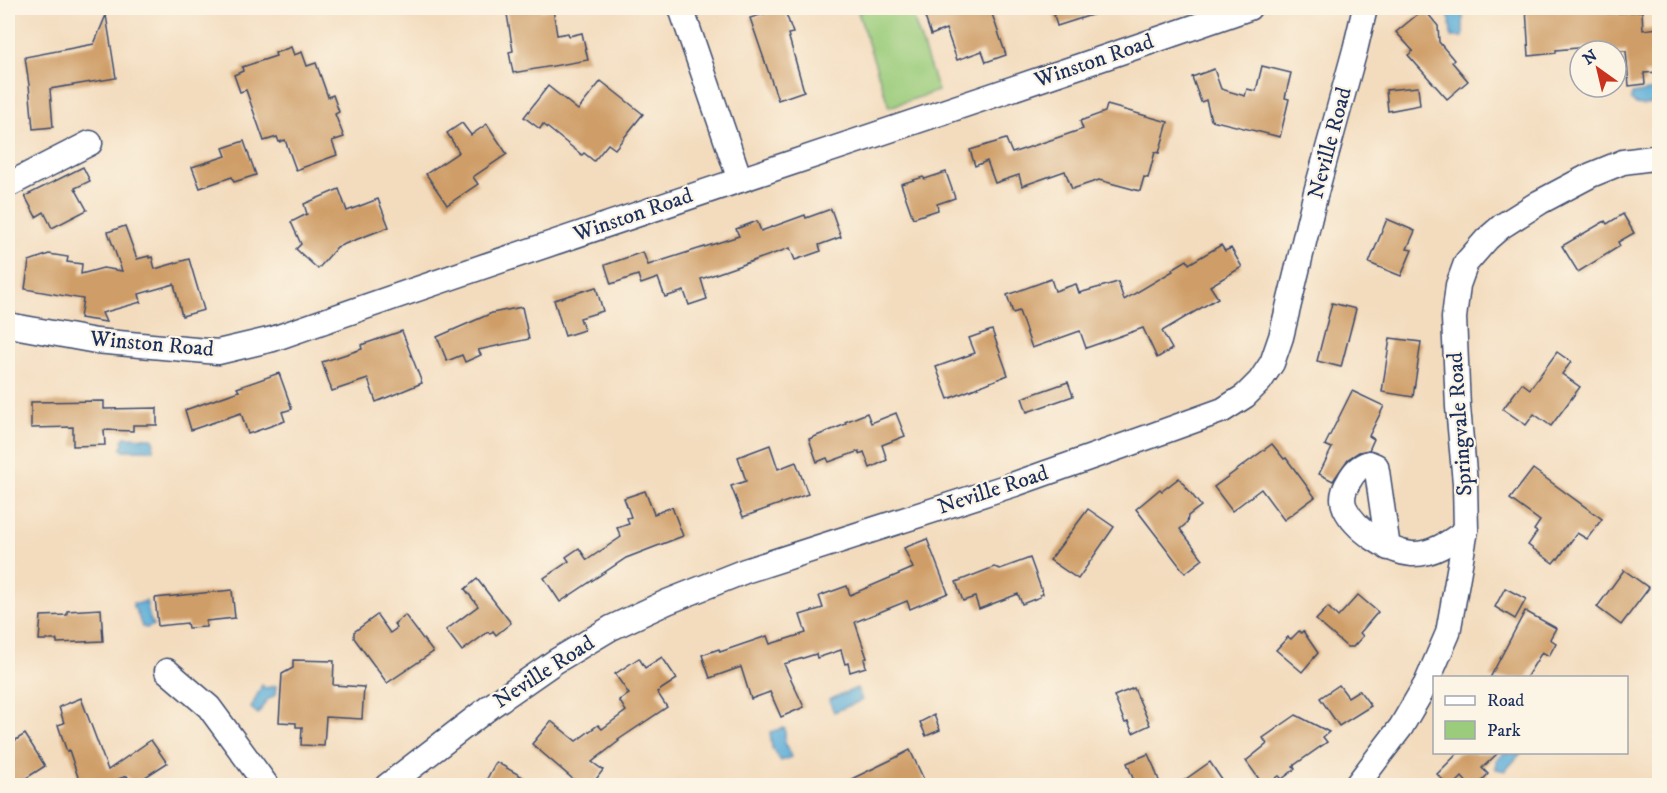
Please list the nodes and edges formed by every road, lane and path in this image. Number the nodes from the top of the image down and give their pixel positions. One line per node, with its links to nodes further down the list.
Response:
1 (681, 8): 6 (street)
2 (1249, 8): 6 (street, Winston Road)
3 (1365, 8): 13 (street, Neville Road)
4 (90, 143): 7 (street)
5 (1659, 157): 9 (street, Springvale Road)
6 (740, 180): 8 (street, Winston Road)
7 (8, 185)
8 (8, 325)
9 (1466, 530): 10 (street); 14 (street, Springvale Road)
10 (1388, 548)
11 (167, 671): 12 (street)
12 (267, 786)
13 (387, 786)
14 (1356, 786)

